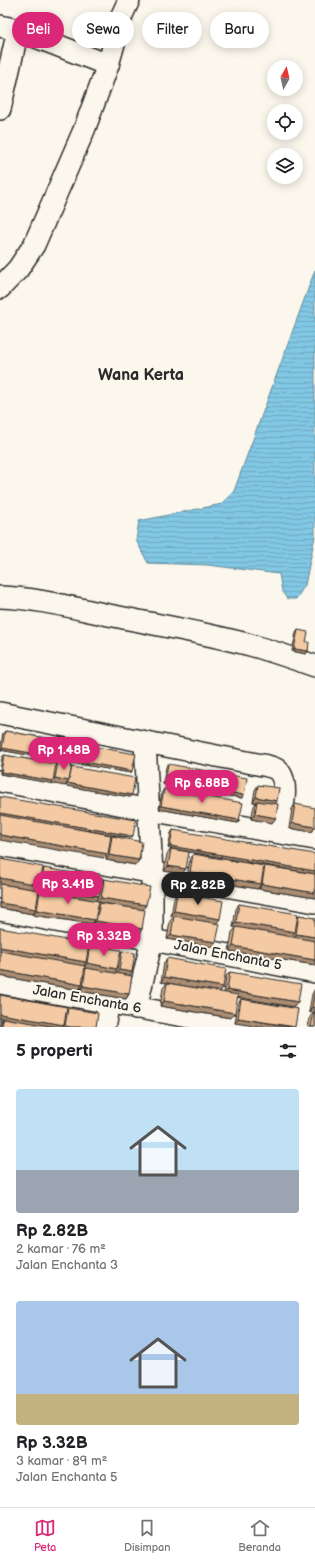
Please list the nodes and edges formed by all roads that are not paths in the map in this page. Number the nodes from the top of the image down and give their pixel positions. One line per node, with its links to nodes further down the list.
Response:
1 (129, 0): 3 (street)
2 (9, 28): 3 (street); 4 (street)
3 (108, 65): 5 (street)
4 (0, 109)
5 (9, 268): 6 (street)
6 (0, 288)
7 (0, 597): 8 (street)
8 (315, 666)
9 (0, 713): 10 (street)
10 (145, 742): 12 (street); 13 (street)
11 (0, 781): 12 (street)
12 (149, 810): 13 (street); 16 (street)
13 (278, 832): 14 (street)
14 (315, 839)
15 (0, 845): 16 (street)
16 (152, 873): 17 (street); 19 (street)
17 (315, 902)
18 (0, 910): 19 (street, Jalan Enchanta 5)
19 (152, 940): 20 (street, Jalan Enchanta 5); 23 (street)
20 (315, 972)
21 (0, 984): 22 (street, Jalan Enchanta 6)
22 (109, 1003): 23 (street, Jalan Enchanta 6); 25 (street)
23 (136, 1008): 24 (street, Jalan Enchanta 6)
24 (158, 1019): 26 (street, Jalan Enchanta 6)
25 (104, 1027)
26 (245, 1027)

